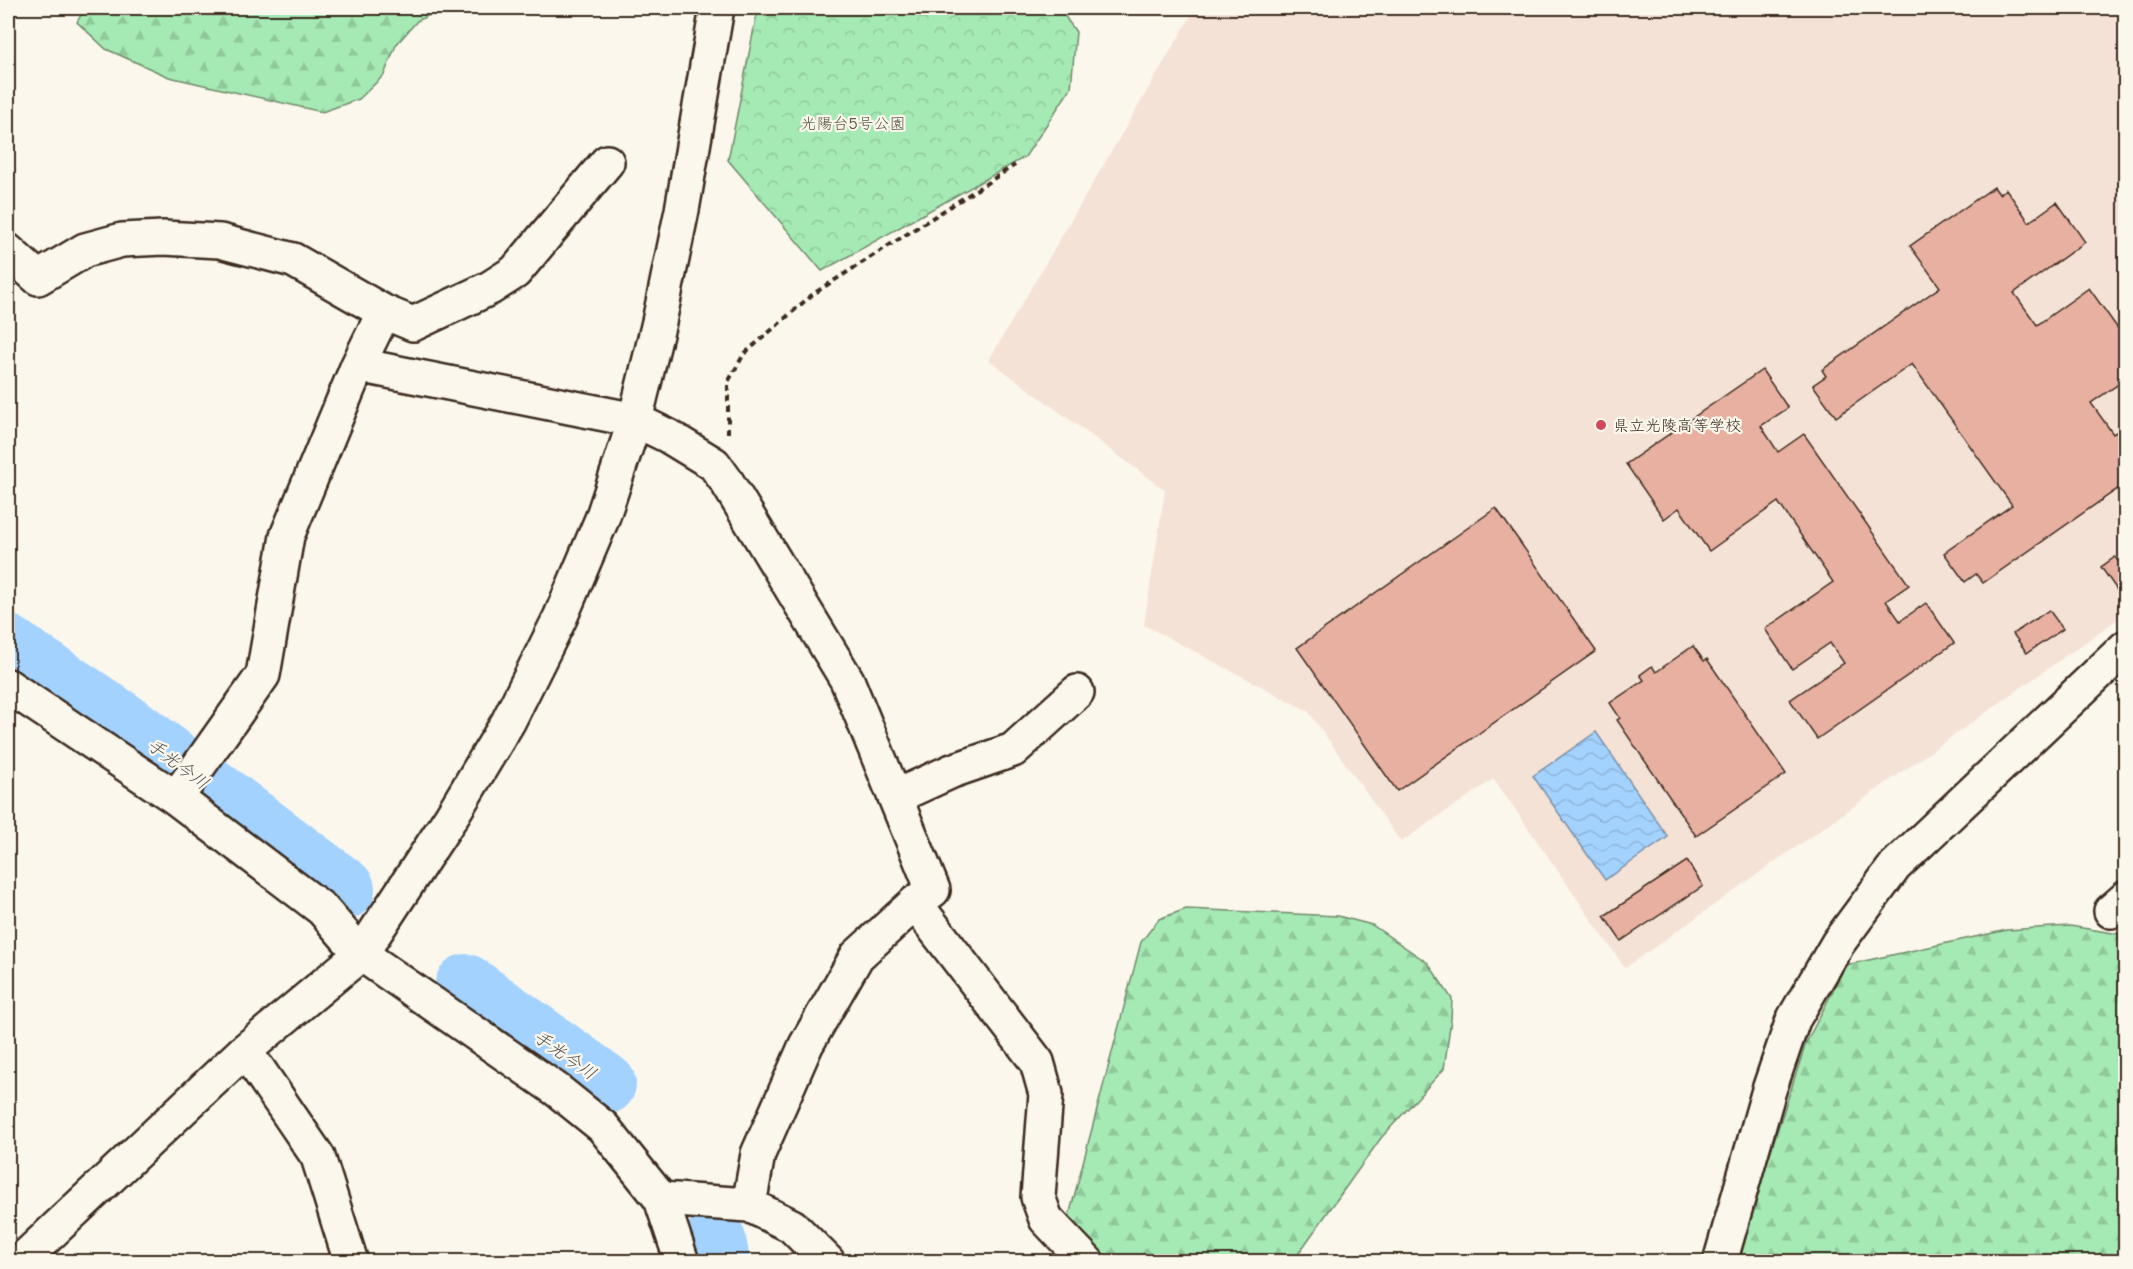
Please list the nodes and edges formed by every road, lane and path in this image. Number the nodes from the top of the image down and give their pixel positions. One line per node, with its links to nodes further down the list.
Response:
1 (717, 8): 7 (street)
2 (607, 162): 5 (street)
3 (1015, 165): 8 (path)
4 (8, 251): 5 (street)
5 (384, 312): 6 (street)
6 (358, 365): 7 (street); 12 (street)
7 (634, 420): 8 (street); 15 (street)
8 (727, 482): 13 (street)
9 (2126, 647): 24 (street)
10 (8, 686): 12 (street)
11 (1077, 692): 13 (street)
12 (188, 780): 15 (street)
13 (895, 796): 14 (street)
14 (915, 903): 18 (street); 23 (street)
15 (361, 954): 16 (street); 17 (street)
16 (243, 1052): 19 (street); 20 (street)
17 (661, 1199): 18 (street); 21 (street)
18 (749, 1205): 22 (street)
19 (20, 1262)
20 (351, 1262)
21 (682, 1262)
22 (828, 1262)
23 (1087, 1262)
24 (1720, 1262)

